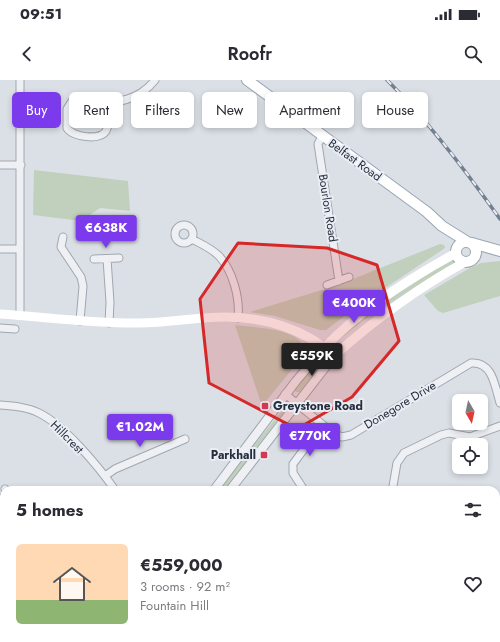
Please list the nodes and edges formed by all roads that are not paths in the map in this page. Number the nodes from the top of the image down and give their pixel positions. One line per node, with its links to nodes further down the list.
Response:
1 (20, 80): 8 (street)
2 (155, 80): 4 (street)
3 (247, 80): 6 (main road, Belfast Road)
4 (123, 100)
5 (111, 103): 5 (street)
6 (322, 136): 9 (main road, Belfast Road); 22 (street, Bourlon Road)
7 (0, 165): 8 (street)
8 (21, 165): 14 (street)
9 (442, 226): 12 (main road, Belfast Road); 15 (main road, Belfast Road)
10 (63, 237): 27 (street)
11 (192, 239): 26 (street)
12 (469, 242): 15 (main road); 16 (main road, Belfast Road); 20 (main road)
13 (0, 249): 14 (street)
14 (20, 249): 25 (street)
15 (456, 251): 20 (main road); 31 (main road)
16 (500, 251): 20 (main road)
17 (119, 258): 19 (street)
18 (94, 259): 19 (street)
19 (107, 259): 28 (street)
20 (469, 261): 32 (main road)
21 (349, 277): 22 (street)
22 (339, 281): 23 (street)
23 (327, 285)
24 (0, 314): 25 (main road)
25 (20, 315): 27 (main road)
26 (238, 318): 28 (main road); 31 (main road)
27 (80, 321): 28 (main road)
28 (109, 323)
29 (0, 328): 30 (street)
30 (15, 329)
31 (325, 347): 32 (main road); 34 (street)
32 (334, 356): 35 (street)
33 (497, 382): 36 (street, Donegore Drive); 38 (street, Donegore Drive)
34 (285, 394): 35 (street, Donegore Drive); 43 (street)
35 (296, 403): 38 (street, Donegore Drive); 44 (street)
36 (500, 403)
37 (0, 405): 41 (street, Hillcrest)
38 (322, 425): 45 (street)
39 (500, 426): 46 (street)
40 (185, 439): 41 (street)
41 (105, 476): 42 (street, Hillcrest)
42 (112, 486)
43 (217, 486)
44 (233, 486)
45 (301, 486)
46 (393, 486)

